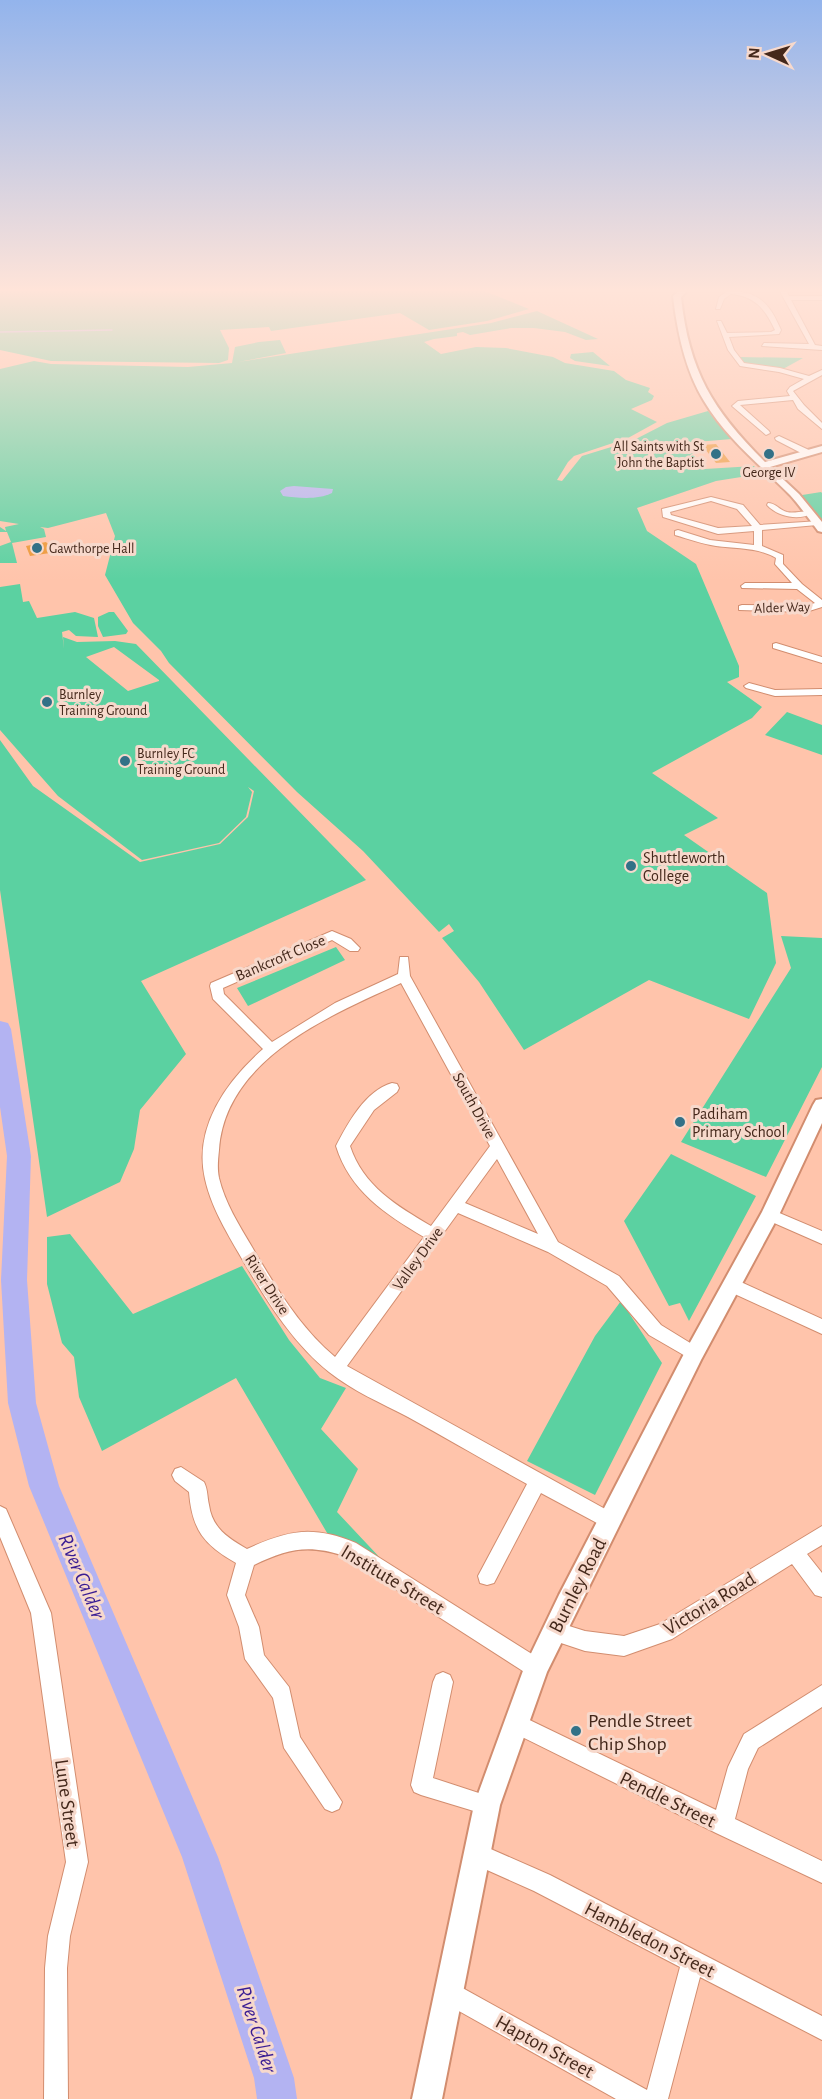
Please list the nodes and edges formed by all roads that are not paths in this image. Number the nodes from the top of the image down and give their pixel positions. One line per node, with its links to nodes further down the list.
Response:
1 (702, 386): 9 (main road)
2 (795, 386): 3 (street)
3 (794, 398): 4 (street); 5 (street)
4 (822, 427)
5 (766, 433)
6 (779, 438): 8 (street)
7 (822, 449): 8 (main road)
8 (808, 453): 9 (main road)
9 (766, 466): 13 (main road)
10 (710, 487): 11 (street)
11 (721, 502): 15 (street); 15 (street)
12 (771, 505): 13 (street)
13 (809, 513): 14 (main road)
14 (819, 526): 15 (street)
15 (758, 528): 17 (street)
16 (678, 533): 17 (street)
17 (758, 546): 19 (street)
18 (745, 586): 19 (street)
19 (798, 586): 20 (street)
20 (822, 604): 21 (street, Alder Way)
21 (742, 608)
22 (776, 646): 23 (street)
23 (822, 660)
24 (749, 686): 25 (street)
25 (822, 692)
26 (354, 948): 28 (street, Bankcroft Close)
27 (404, 968): 28 (street, River Drive); 31 (street, South Drive)
28 (270, 1048): 40 (street, River Drive)
29 (392, 1088): 34 (street)
30 (822, 1105): 33 (main road, Burnley Road)
31 (498, 1147): 32 (street, Valley Drive); 36 (street, South Drive)
32 (455, 1205): 34 (street, Valley Drive); 36 (street)
33 (770, 1215): 35 (street); 37 (main road, Burnley Road)
34 (434, 1235): 40 (street, Valley Drive)
35 (822, 1238)
36 (553, 1247): 39 (street)
37 (732, 1285): 38 (street); 39 (main road, Burnley Road)
38 (822, 1327)
39 (694, 1354): 44 (main road, Burnley Road)
40 (336, 1368): 42 (street, River Drive)
41 (181, 1475): 47 (street)
42 (538, 1481): 44 (street, River Drive); 48 (street)
43 (0, 1515): 64 (street, Lune Street)
44 (610, 1521): 50 (main road, Burnley Road)
45 (822, 1535): 46 (street, Victoria Road)
46 (794, 1552): 49 (street); 50 (street, Victoria Road)
47 (247, 1559): 51 (street, Institute Street); 55 (street)
48 (487, 1576)
49 (822, 1588)
50 (553, 1631): 51 (main road, Burnley Road)
51 (536, 1668): 54 (main road, Burnley Road)
52 (443, 1682): 56 (street)
53 (822, 1695): 57 (street)
54 (516, 1723): 56 (main road, Burnley Road); 57 (street, Pendle Street)
55 (332, 1802)
56 (488, 1805): 58 (main road, Burnley Road)
57 (723, 1826): 59 (street, Pendle Street)
58 (477, 1854): 60 (street, Hambledon Street); 61 (main road, Burnley Road)
59 (822, 1872)
60 (693, 1961): 62 (street, Hambledon Street); 67 (street)
61 (449, 1993): 63 (street, Hapton Street); 65 (main road, Burnley Road)
62 (822, 2028)
63 (618, 2093): 66 (street, Hapton Street)
64 (56, 2099)
65 (427, 2099)
66 (640, 2099)
67 (656, 2099)

